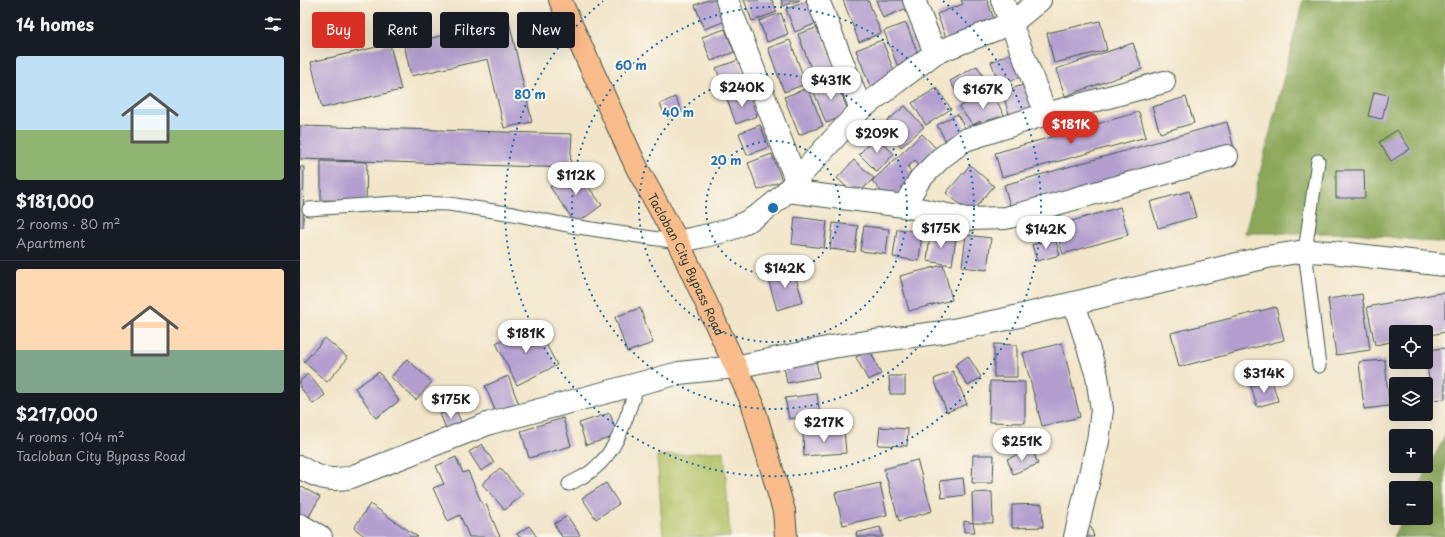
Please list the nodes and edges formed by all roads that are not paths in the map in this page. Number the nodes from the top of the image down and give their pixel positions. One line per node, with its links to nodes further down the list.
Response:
1 (560, 0): 17 (highway, Tacloban City Bypass Road)
2 (727, 0): 14 (street)
3 (818, 0): 10 (street)
4 (914, 0): 8 (street)
5 (1002, 0): 7 (street)
6 (1040, 0): 7 (street)
7 (1012, 23): 8 (street); 11 (street)
8 (935, 53): 10 (street)
9 (1164, 82): 11 (street)
10 (861, 109): 14 (street)
11 (1046, 114): 15 (street)
12 (1227, 156): 15 (street)
13 (1318, 161): 18 (lane)
14 (792, 185): 15 (street); 17 (street)
15 (904, 206)
16 (309, 209): 17 (lane)
17 (678, 242): 22 (highway, Tacloban City Bypass Road)
18 (1305, 251): 19 (street); 20 (street); 21 (lane)
19 (1445, 265)
20 (1074, 303): 22 (street); 29 (street)
21 (1319, 366)
22 (735, 367): 23 (street); 28 (highway, Tacloban City Bypass Road)
23 (638, 384): 24 (street); 25 (lane)
24 (300, 467)
25 (569, 484)
26 (300, 525): 27 (street)
27 (321, 537)
28 (786, 537)
29 (1075, 537)

